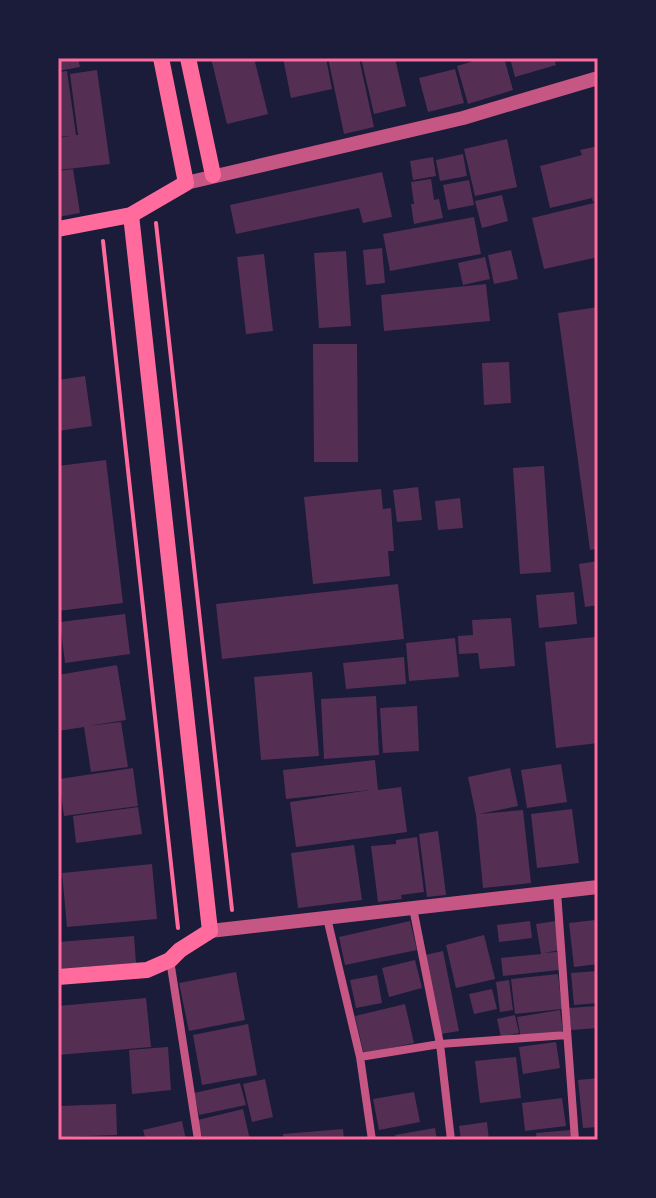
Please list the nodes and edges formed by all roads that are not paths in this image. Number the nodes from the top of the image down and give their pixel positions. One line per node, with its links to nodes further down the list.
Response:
1 (161, 58): 5 (main road)
2 (188, 58): 4 (main road)
3 (598, 78): 4 (street)
4 (213, 175): 5 (street)
5 (186, 183): 6 (main road)
6 (131, 215): 7 (main road); 12 (main road)
7 (58, 229)
8 (598, 887): 9 (street)
9 (557, 892): 10 (street); 15 (street)
10 (413, 908): 11 (street); 16 (street)
11 (327, 917): 12 (street); 17 (street)
12 (210, 931): 13 (main road)
13 (175, 955): 14 (main road); 18 (street)
14 (58, 977)
15 (567, 1035): 16 (street); 21 (street)
16 (440, 1044): 17 (street); 20 (street)
17 (360, 1057): 19 (street)
18 (198, 1140)
19 (372, 1140)
20 (451, 1140)
21 (575, 1140)

